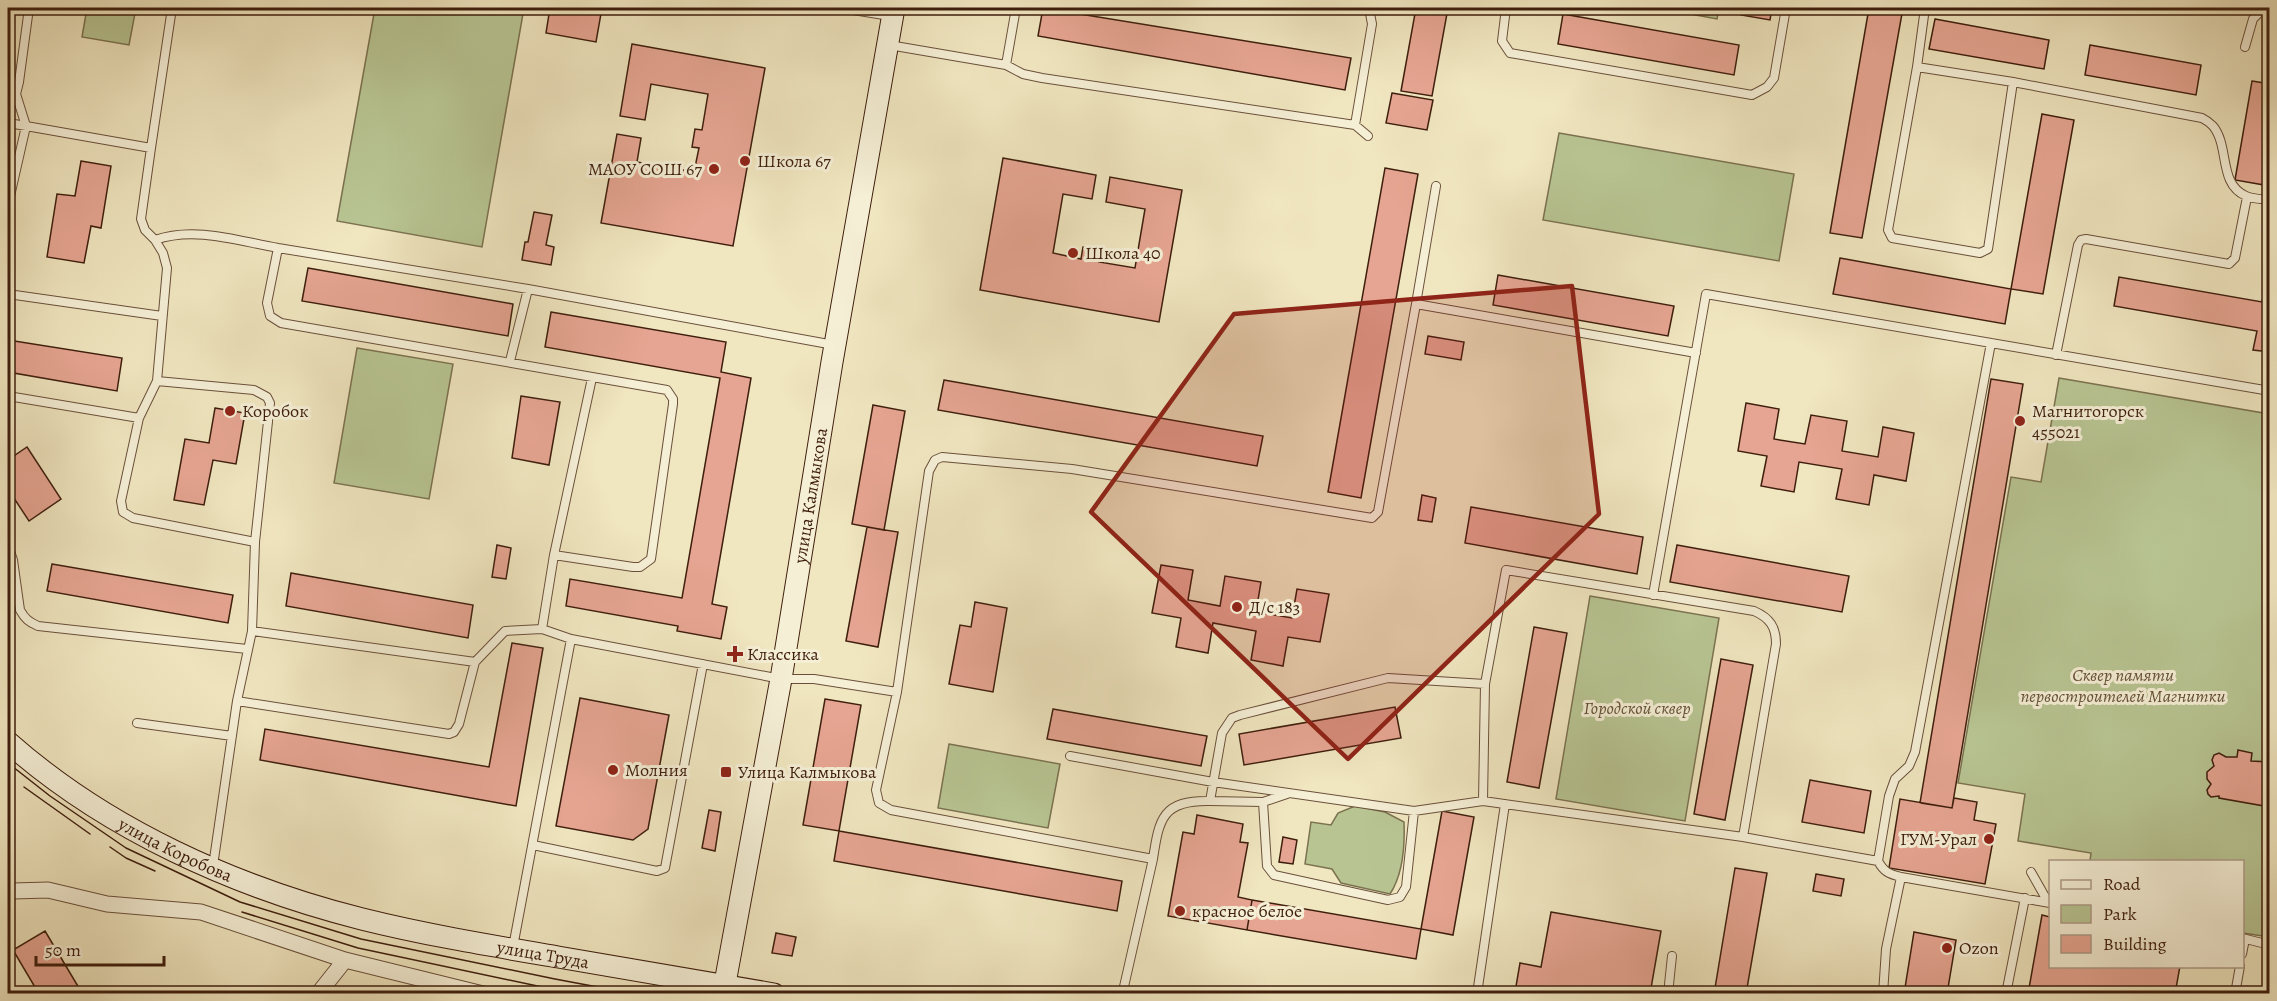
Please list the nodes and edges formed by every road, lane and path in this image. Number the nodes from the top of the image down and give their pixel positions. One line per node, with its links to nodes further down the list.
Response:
1 (29, 8): 16 (lane)
2 (172, 8): 21 (lane)
3 (841, 8): 10 (lane)
4 (1016, 8): 13 (lane)
5 (1369, 8): 18 (lane)
6 (1506, 8): 7 (lane)
7 (1786, 8)
8 (1925, 8): 14 (lane)
9 (2264, 8): 12 (lane)
10 (894, 12): 11 (main road, улица Калмыкова)
11 (890, 45): 13 (lane); 33 (main road, улица Калмыкова)
12 (2245, 48)
13 (1006, 65): 18 (lane)
14 (1917, 67): 15 (lane); 15 (lane)
15 (2013, 82): 23 (lane)
16 (12, 93): 19 (lane)
17 (8, 123): 19 (lane)
18 (1355, 125): 20 (lane)
19 (26, 126): 21 (lane); 25 (lane)
20 (1368, 136)
21 (151, 148): 26 (lane)
22 (1436, 186): 30 (lane)
23 (2247, 197): 24 (lane); 35 (lane)
24 (2270, 200)
25 (8, 205)
26 (154, 240): 27 (lane); 31 (lane)
27 (279, 248): 28 (lane); 36 (lane)
28 (528, 289): 33 (lane); 36 (lane)
29 (8, 294): 31 (lane)
30 (1416, 304): 34 (lane); 54 (lane)
31 (162, 316): 38 (lane)
32 (1990, 343): 34 (lane); 35 (lane); 70 (lane)
33 (837, 345): 52 (main road, улица Калмыкова)
34 (1696, 353): 45 (lane)
35 (2056, 355): 39 (lane)
36 (510, 361): 37 (lane)
37 (592, 378): 44 (lane); 44 (lane)
38 (157, 381): 41 (lane); 42 (lane)
39 (2270, 391)
40 (8, 396): 41 (lane)
41 (139, 418): 42 (lane)
42 (255, 542): 47 (lane)
43 (8, 545): 49 (lane)
44 (554, 555): 46 (lane)
45 (1653, 595): 53 (lane); 67 (lane)
46 (542, 629): 48 (lane); 50 (lane)
47 (252, 631): 49 (lane); 50 (lane)
48 (571, 639): 51 (lane); 68 (lane)
49 (247, 649): 55 (lane)
50 (475, 662): 55 (lane)
51 (703, 664): 52 (lane); 68 (lane)
52 (781, 679): 54 (lane); 84 (main road, улица Калмыкова)
53 (1485, 684): 60 (lane); 63 (lane)
54 (897, 692): 69 (lane)
55 (237, 701): 57 (lane)
56 (137, 723): 57 (lane)
57 (232, 736): 71 (lane)
58 (8, 741): 71 (main road, улица Коробова)
59 (1070, 756): 60 (lane)
60 (1213, 782): 61 (lane); 62 (lane)
61 (1291, 793): 64 (lane); 66 (lane)
62 (1210, 801): 64 (lane); 69 (lane)
63 (1483, 801): 65 (lane); 66 (lane)
64 (1263, 802): 66 (lane)
65 (1505, 804): 67 (lane); 91 (lane)
66 (1414, 811)
67 (1743, 837): 70 (lane)
68 (532, 845): 80 (lane)
69 (1153, 859): 85 (lane)
70 (1878, 861): 73 (lane)
71 (213, 869): 77 (main road, улица Коробова)
72 (2031, 872): 76 (lane)
73 (1901, 877): 75 (lane); 93 (lane)
74 (8, 894): 82 (street)
75 (2025, 898): 76 (lane); 94 (lane)
76 (2049, 902)
77 (363, 920): 80 (main road, улица Труда)
78 (2244, 939): 79 (lane)
79 (2270, 945)
80 (513, 950): 84 (main road, улица Труда)
81 (1672, 956): 92 (lane)
82 (345, 960): 86 (street); 87 (street)
83 (2240, 968): 95 (lane)
84 (724, 990): 88 (main road, улица Труда)
85 (1123, 991): 89 (lane); 90 (lane)
86 (318, 993)
87 (483, 993)
88 (774, 993)
89 (1113, 993)
90 (1136, 993)
91 (1477, 993)
92 (1668, 993)
93 (1883, 993)
94 (2006, 993)
95 (2235, 993)

